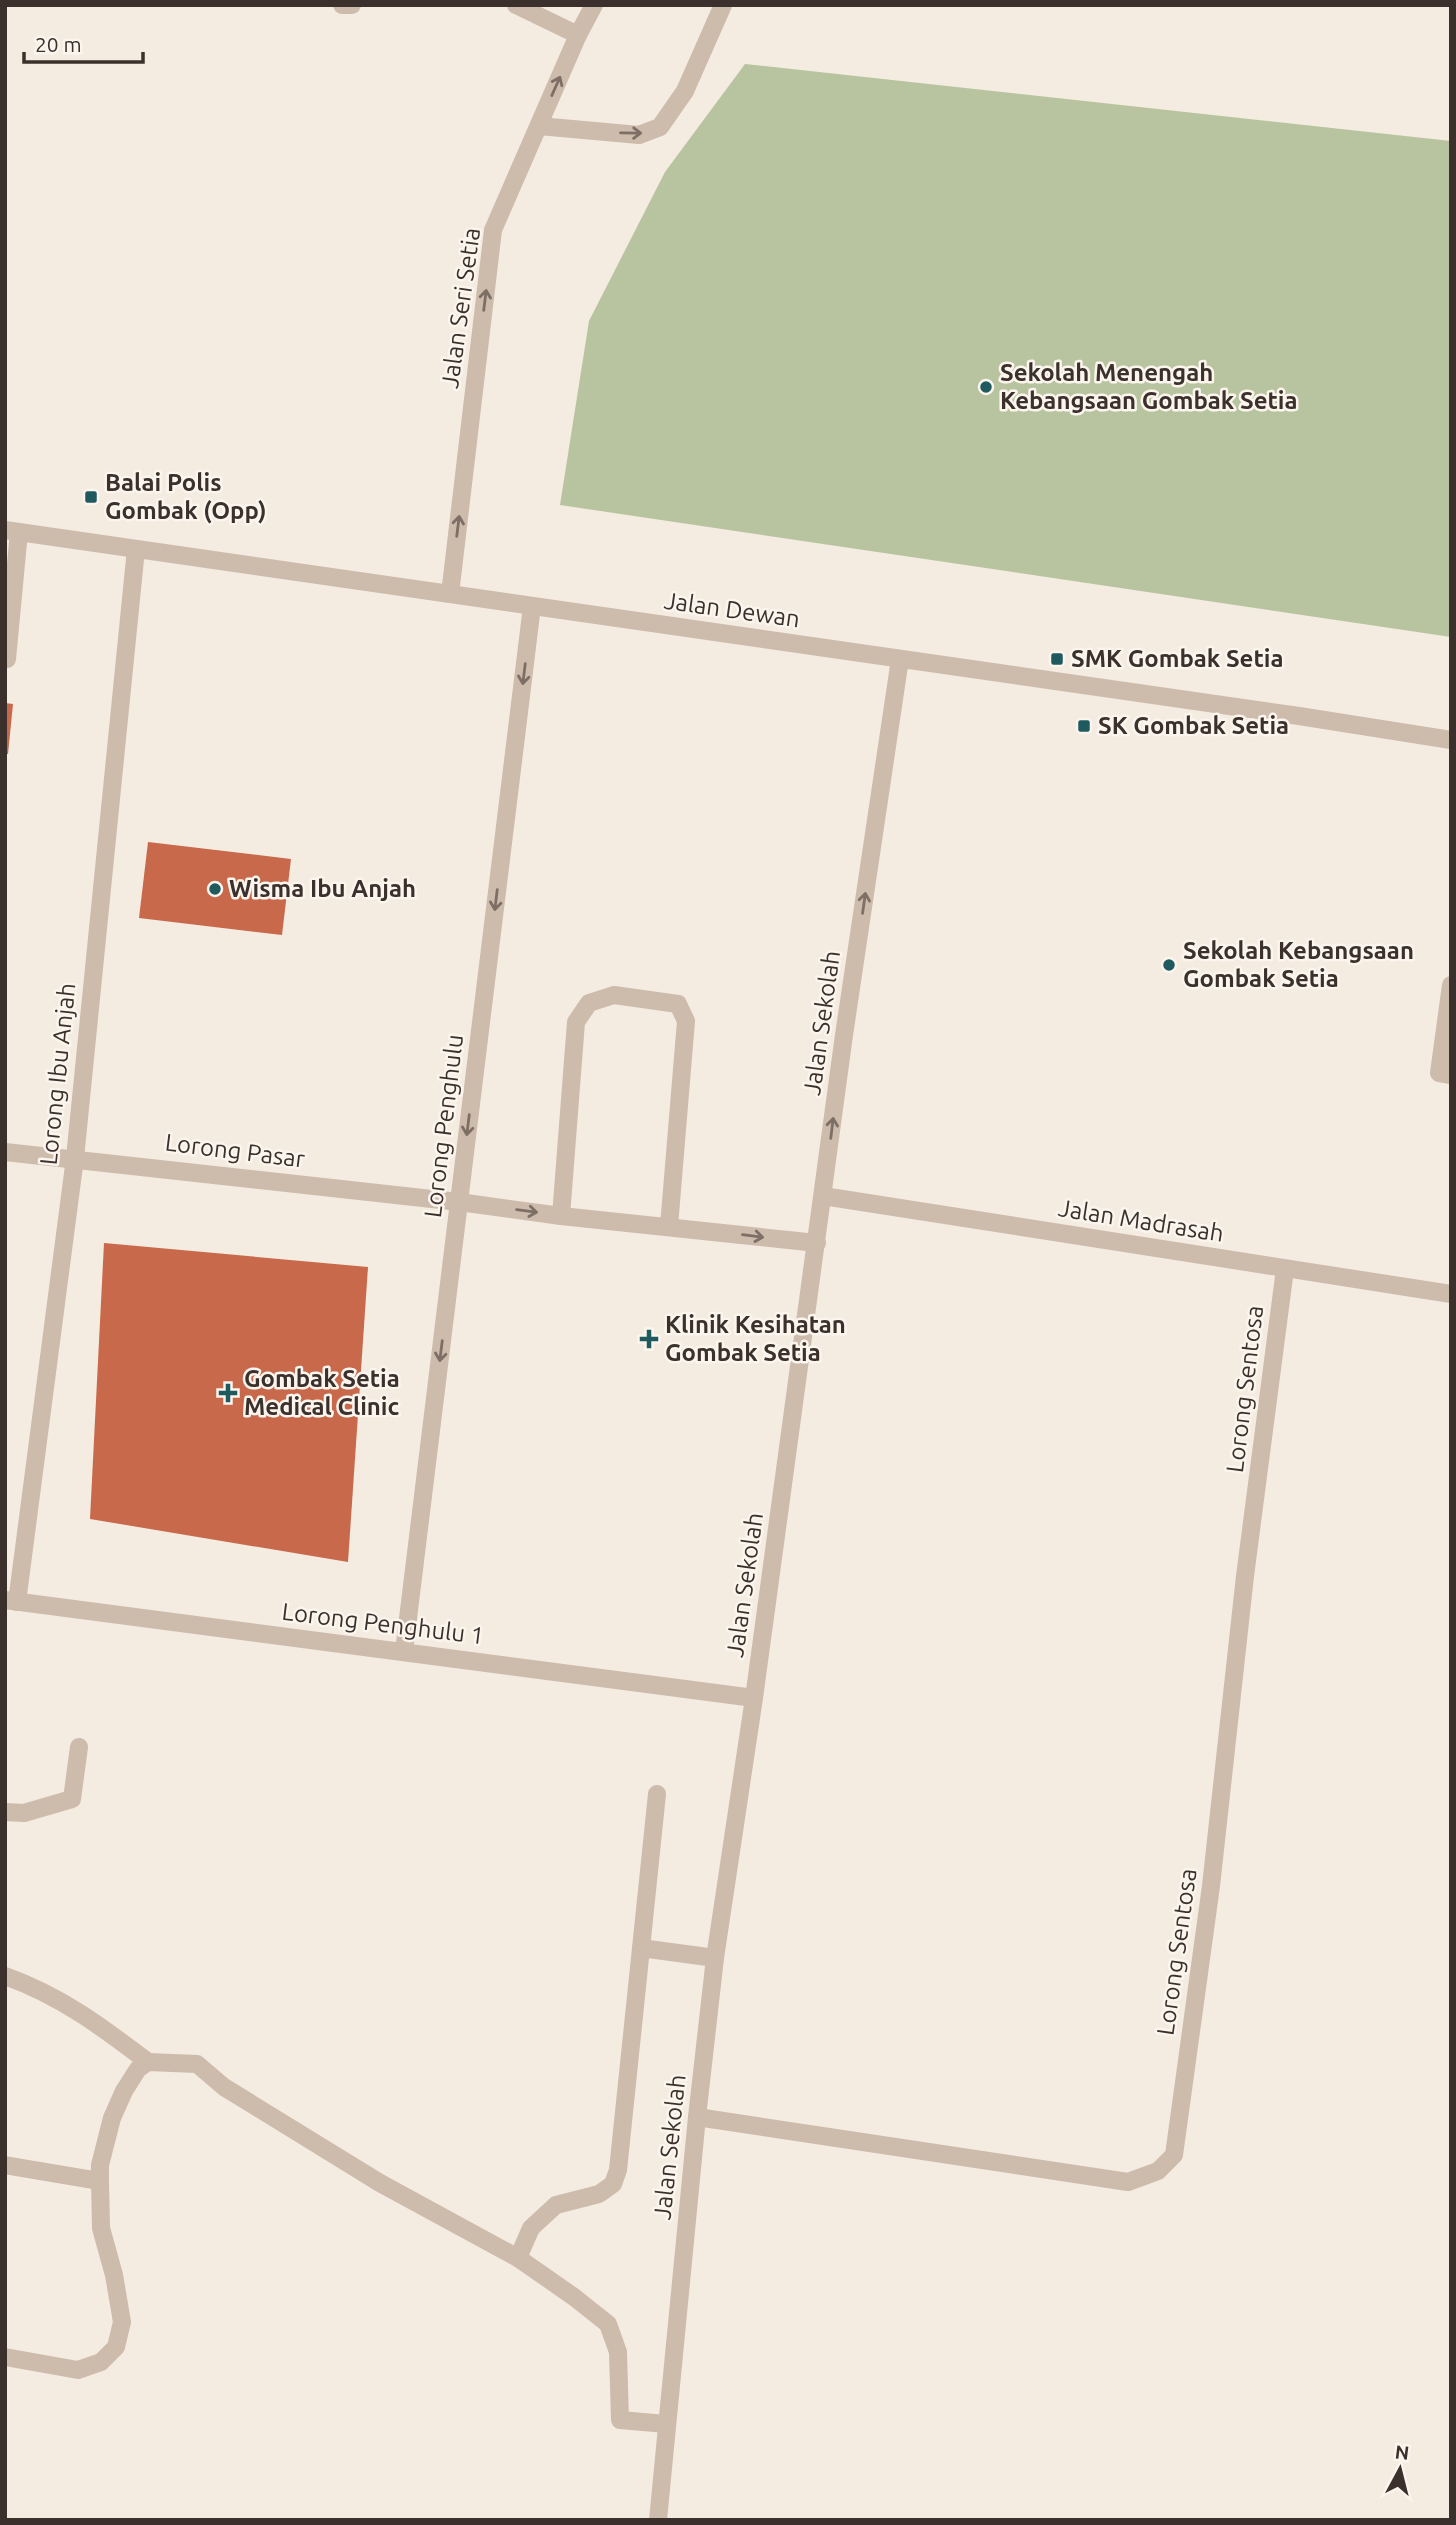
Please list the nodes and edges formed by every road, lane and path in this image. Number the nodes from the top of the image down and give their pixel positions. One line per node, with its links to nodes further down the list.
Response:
1 (342, 5): 2 (street)
2 (352, 5)
3 (516, 5): 6 (street)
4 (594, 5): 6 (street, Jalan Seri Setia)
5 (723, 5): 7 (street, one-way to 5)
6 (578, 35): 7 (street, Jalan Seri Setia, one-way to 6)
7 (538, 126): 10 (street, Jalan Seri Setia, one-way to 7)
8 (12, 531): 9 (street, Jalan Dewan); 12 (street)
9 (136, 549): 10 (street, Jalan Dewan); 18 (street, Lorong Ibu Anjah)
10 (450, 594): 11 (street, Jalan Dewan)
11 (532, 606): 13 (street, Jalan Dewan); 20 (street, Lorong Penghulu, one-way to 20)
12 (5, 659)
13 (900, 659): 14 (street, Jalan Dewan); 19 (street, Jalan Sekolah, one-way to 13)
14 (1451, 740)
15 (1451, 985): 16 (street)
16 (1451, 1075)
17 (5, 1152): 18 (street, Lorong Pasar)
18 (75, 1158): 20 (street, Lorong Pasar); 26 (street, Lorong Ibu Anjah)
19 (823, 1196): 23 (street, Jalan Sekolah); 24 (street, Jalan Madrasah)
20 (459, 1202): 21 (street, Lorong Pasar, one-way to 21); 27 (street, Lorong Penghulu, one-way to 27)
21 (561, 1216): 22 (street, Lorong Pasar); 22 (street)
22 (668, 1226): 23 (street, Lorong Pasar, one-way to 23)
23 (817, 1243): 28 (street, Jalan Sekolah)
24 (1285, 1269): 25 (street, Jalan Madrasah); 36 (street, Lorong Sentosa)
25 (1451, 1294)
26 (11, 1601): 27 (street, Lorong Penghulu 1)
27 (404, 1651): 28 (street, Lorong Penghulu 1)
28 (754, 1698): 33 (street, Jalan Sekolah)
29 (79, 1747): 31 (street)
30 (657, 1794): 32 (street)
31 (5, 1812)
32 (641, 1948): 33 (street); 39 (street)
33 (715, 1958): 36 (street, Jalan Sekolah)
34 (5, 1976): 35 (street)
35 (148, 2062): 38 (street); 39 (street)
36 (697, 2117): 41 (street, Jalan Sekolah)
37 (5, 2165): 38 (street)
38 (100, 2181): 40 (street)
39 (518, 2258): 41 (street)
40 (5, 2357)
41 (666, 2424): 42 (street, Jalan Sekolah)
42 (658, 2520)

